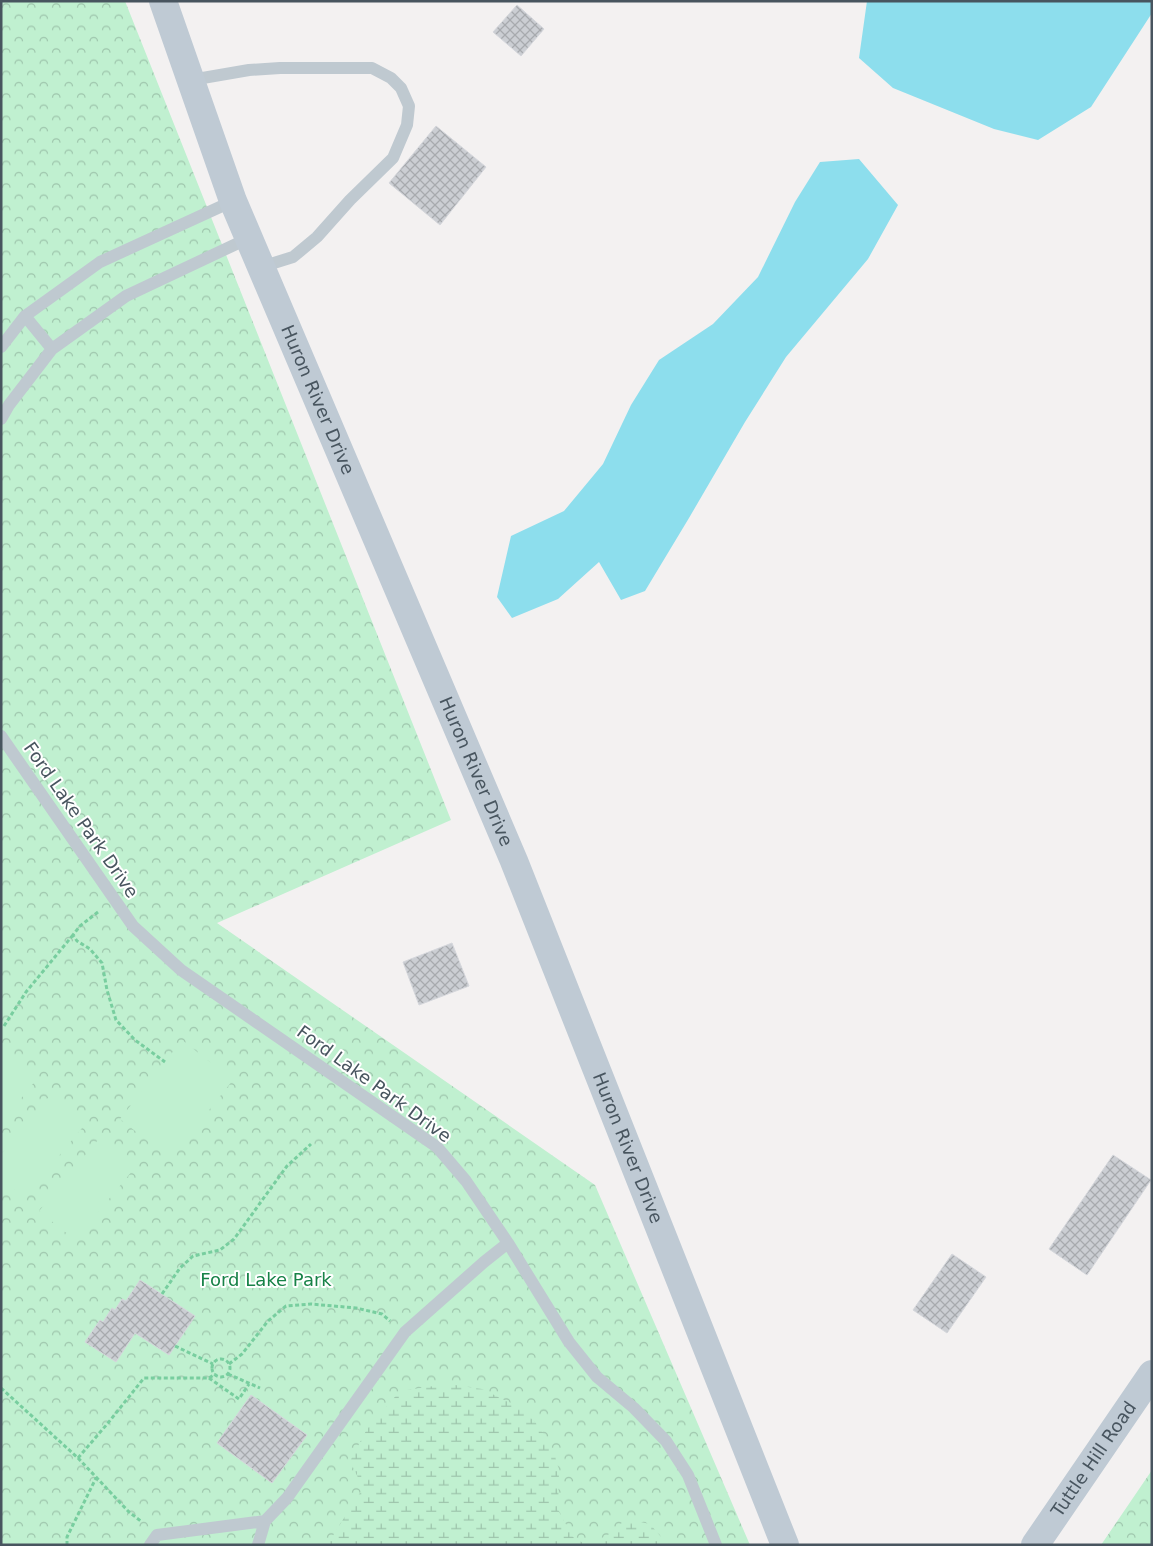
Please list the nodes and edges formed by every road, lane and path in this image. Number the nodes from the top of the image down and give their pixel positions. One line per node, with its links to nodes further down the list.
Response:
1 (164, 1): 2 (main road, Huron River Drive)
2 (191, 80): 3 (main road, Huron River Drive); 5 (lane)
3 (233, 201): 4 (main road, Huron River Drive); 6 (lane)
4 (249, 238): 5 (main road, Huron River Drive); 8 (lane)
5 (261, 267): 36 (main road, Huron River Drive)
6 (25, 316): 7 (lane); 8 (lane)
7 (1, 347)
8 (52, 349): 9 (lane)
9 (1, 419)
10 (1, 736): 11 (lane, Ford Lake Park Drive)
11 (115, 900): 12 (path); 16 (lane, Ford Lake Park Drive)
12 (73, 935): 13 (path); 14 (path)
13 (4, 1026)
14 (165, 1062)
15 (311, 1144): 17 (path)
16 (508, 1243): 18 (lane); 35 (lane, Ford Lake Park Drive)
17 (162, 1294)
18 (404, 1332): 21 (path); 31 (lane)
19 (175, 1346): 20 (path)
20 (213, 1364): 21 (path); 22 (path)
21 (230, 1364): 23 (path)
22 (215, 1374): 23 (path); 25 (path)
23 (228, 1374): 26 (path)
24 (1152, 1374): 37 (main road, Tuttle Hill Road)
25 (209, 1378): 26 (path); 29 (path)
26 (249, 1384): 28 (path)
27 (1, 1388): 29 (path)
28 (260, 1388)
29 (78, 1458): 30 (path)
30 (96, 1478): 32 (path); 33 (path)
31 (265, 1521): 32 (lane); 34 (lane)
32 (154, 1540)
33 (67, 1545)
34 (258, 1545)
35 (716, 1545)
36 (785, 1545)
37 (1036, 1545)

